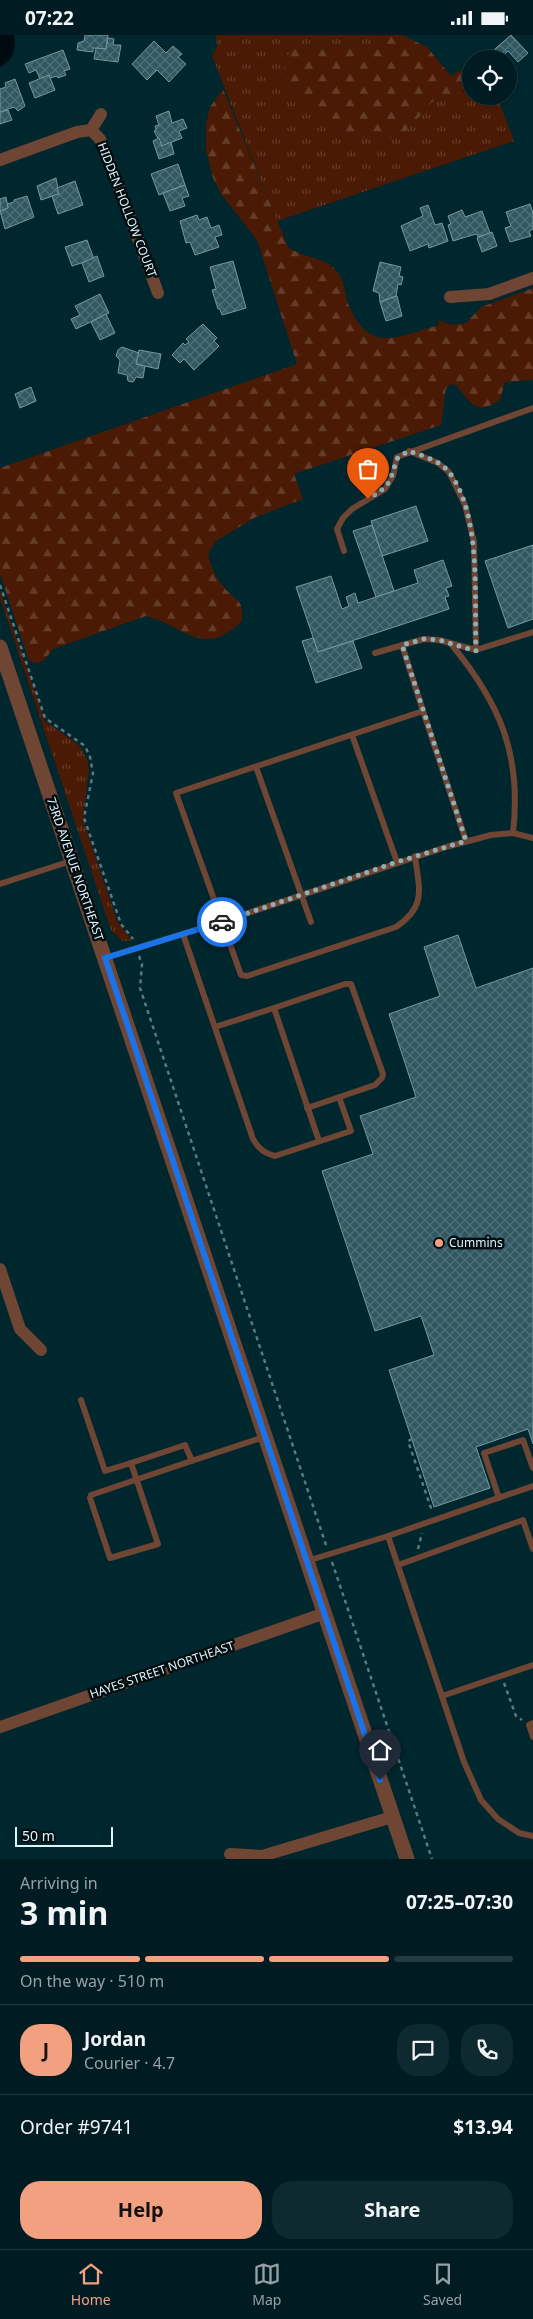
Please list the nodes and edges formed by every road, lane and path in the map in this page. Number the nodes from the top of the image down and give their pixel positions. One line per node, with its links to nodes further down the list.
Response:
1 (101, 114): 2 (street, HIDDEN HOLLOW COURT)
2 (91, 130): 3 (street, HIDDEN HOLLOW COURT); 5 (street, HIDDEN HOLLOW COURT)
3 (0, 160)
4 (533, 278): 6 (street)
5 (158, 293)
6 (450, 297)
7 (533, 408): 8 (lane)
8 (409, 451): 9 (lane); 15 (lane)
9 (344, 551)
10 (0, 585): 31 (path)
11 (533, 632): 15 (lane)
12 (451, 644): 13 (lane); 15 (lane); 20 (lane)
13 (402, 645): 16 (lane); 17 (lane)
14 (0, 647): 24 (street, 73RD AVENUE NORTHEAST)
15 (476, 651)
16 (375, 653)
17 (423, 711): 18 (lane); 22 (lane)
18 (352, 735): 19 (lane); 25 (lane)
19 (256, 767): 27 (lane); 28 (lane)
20 (513, 833): 21 (lane); 22 (lane)
21 (533, 838)
22 (466, 841): 23 (lane)
23 (415, 856): 25 (lane); 28 (lane)
24 (72, 861): 26 (lane); 32 (street, 73RD AVENUE NORTHEAST)
25 (397, 862): 27 (lane)
26 (0, 884)
27 (302, 896): 28 (lane); 29 (lane)
28 (221, 922): 30 (lane)
29 (311, 922)
30 (183, 934): 31 (lane); 34 (lane)
31 (137, 948): 32 (lane); 53 (path)
32 (105, 958): 41 (street, 73RD AVENUE NORTHEAST)
33 (274, 1008): 34 (lane); 35 (lane); 36 (lane)
34 (215, 1027): 37 (lane)
35 (339, 1097): 36 (lane); 37 (lane)
36 (307, 1108): 37 (lane)
37 (319, 1141)
38 (0, 1269): 39 (street)
39 (40, 1350)
40 (81, 1401): 44 (lane)
41 (265, 1436): 43 (lane); 55 (street, 73RD AVENUE NORTHEAST)
42 (412, 1439): 49 (path)
43 (192, 1461): 44 (lane); 46 (lane)
44 (131, 1463): 46 (lane)
45 (533, 1468): 48 (lane)
46 (136, 1479): 46 (lane)
47 (533, 1486): 48 (lane)
48 (499, 1497): 49 (lane)
49 (435, 1520): 50 (lane)
50 (425, 1523): 51 (lane); 54 (path)
51 (388, 1536): 53 (lane); 56 (lane)
52 (533, 1549): 54 (lane)
53 (330, 1555): 55 (lane); 68 (path)
54 (416, 1558): 56 (lane)
55 (307, 1561): 57 (street, 73RD AVENUE NORTHEAST)
56 (398, 1565): 60 (lane)
57 (325, 1613): 62 (street, HAYES STREET NORTHEAST); 64 (street, 73RD AVENUE NORTHEAST)
58 (533, 1665): 59 (lane)
59 (502, 1676): 60 (lane); 61 (path)
60 (442, 1696): 65 (lane)
61 (531, 1724): 63 (lane)
62 (0, 1727)
63 (533, 1737)
64 (392, 1817): 66 (street); 67 (street, 73RD AVENUE NORTHEAST)
65 (533, 1836)
66 (230, 1854)
67 (407, 1859)
68 (432, 1859)

